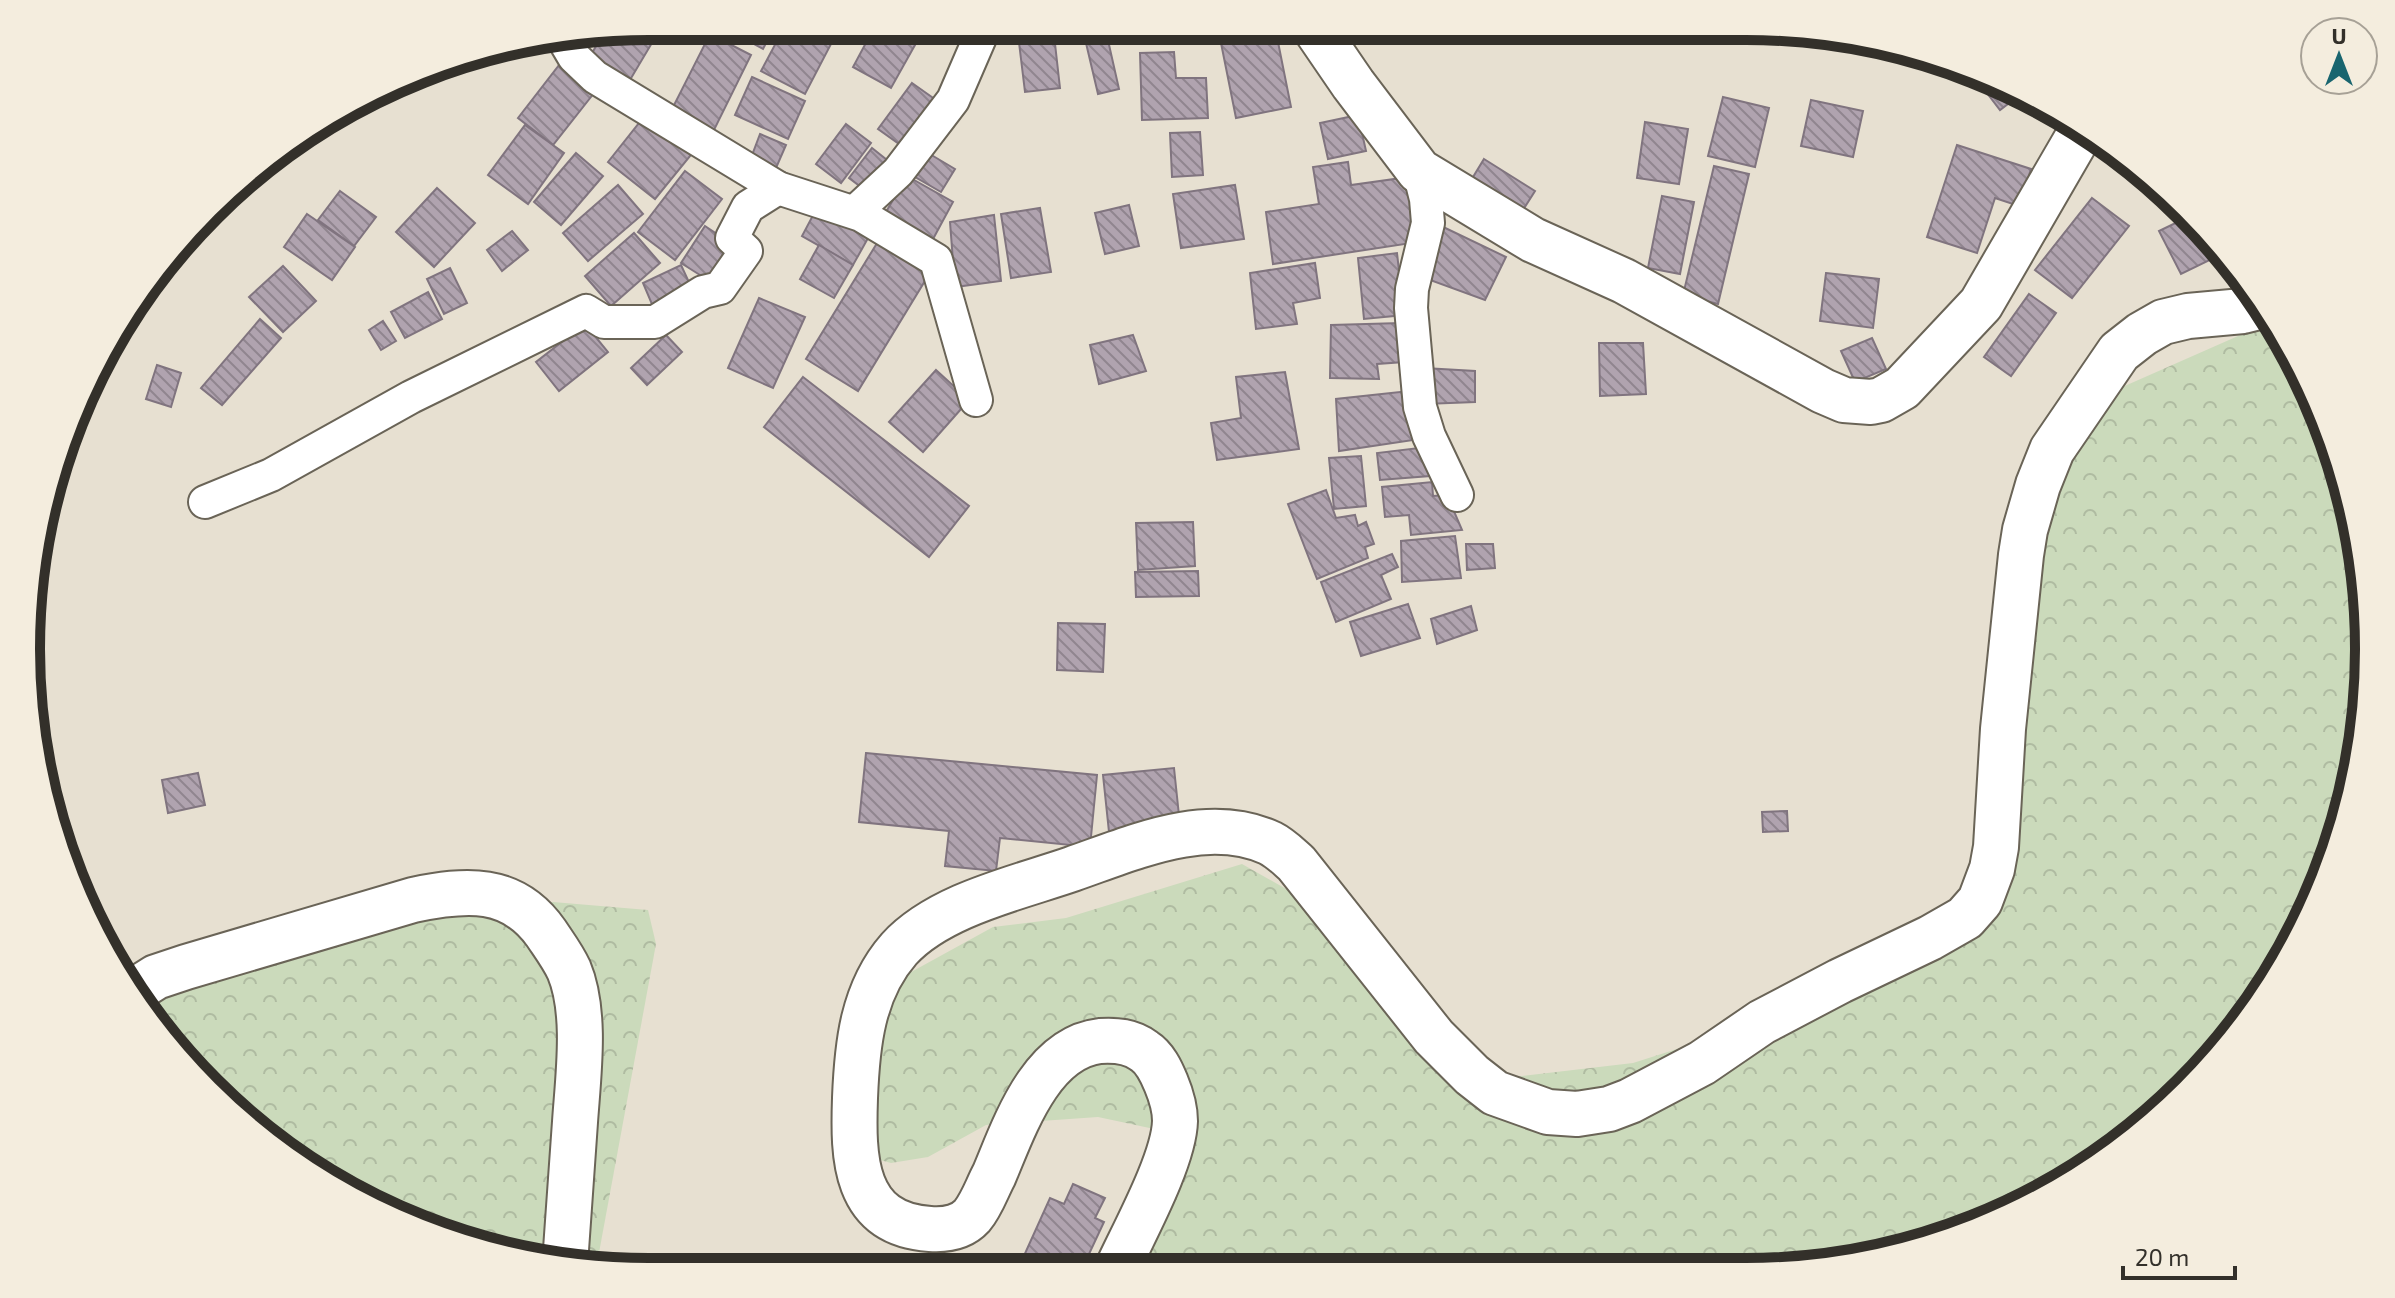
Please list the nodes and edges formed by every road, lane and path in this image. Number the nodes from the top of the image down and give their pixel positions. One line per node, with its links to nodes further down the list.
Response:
1 (979, 40): 7 (street)
2 (1323, 40): 5 (street)
3 (567, 45): 6 (street)
4 (2077, 139): 5 (street)
5 (1419, 171): 10 (street)
6 (778, 188): 7 (street); 11 (street)
7 (855, 212): 9 (street)
8 (2251, 309): 14 (street)
9 (976, 400)
10 (1457, 495)
11 (205, 502)
12 (142, 986): 13 (street)
13 (566, 1252)
14 (1122, 1258)

